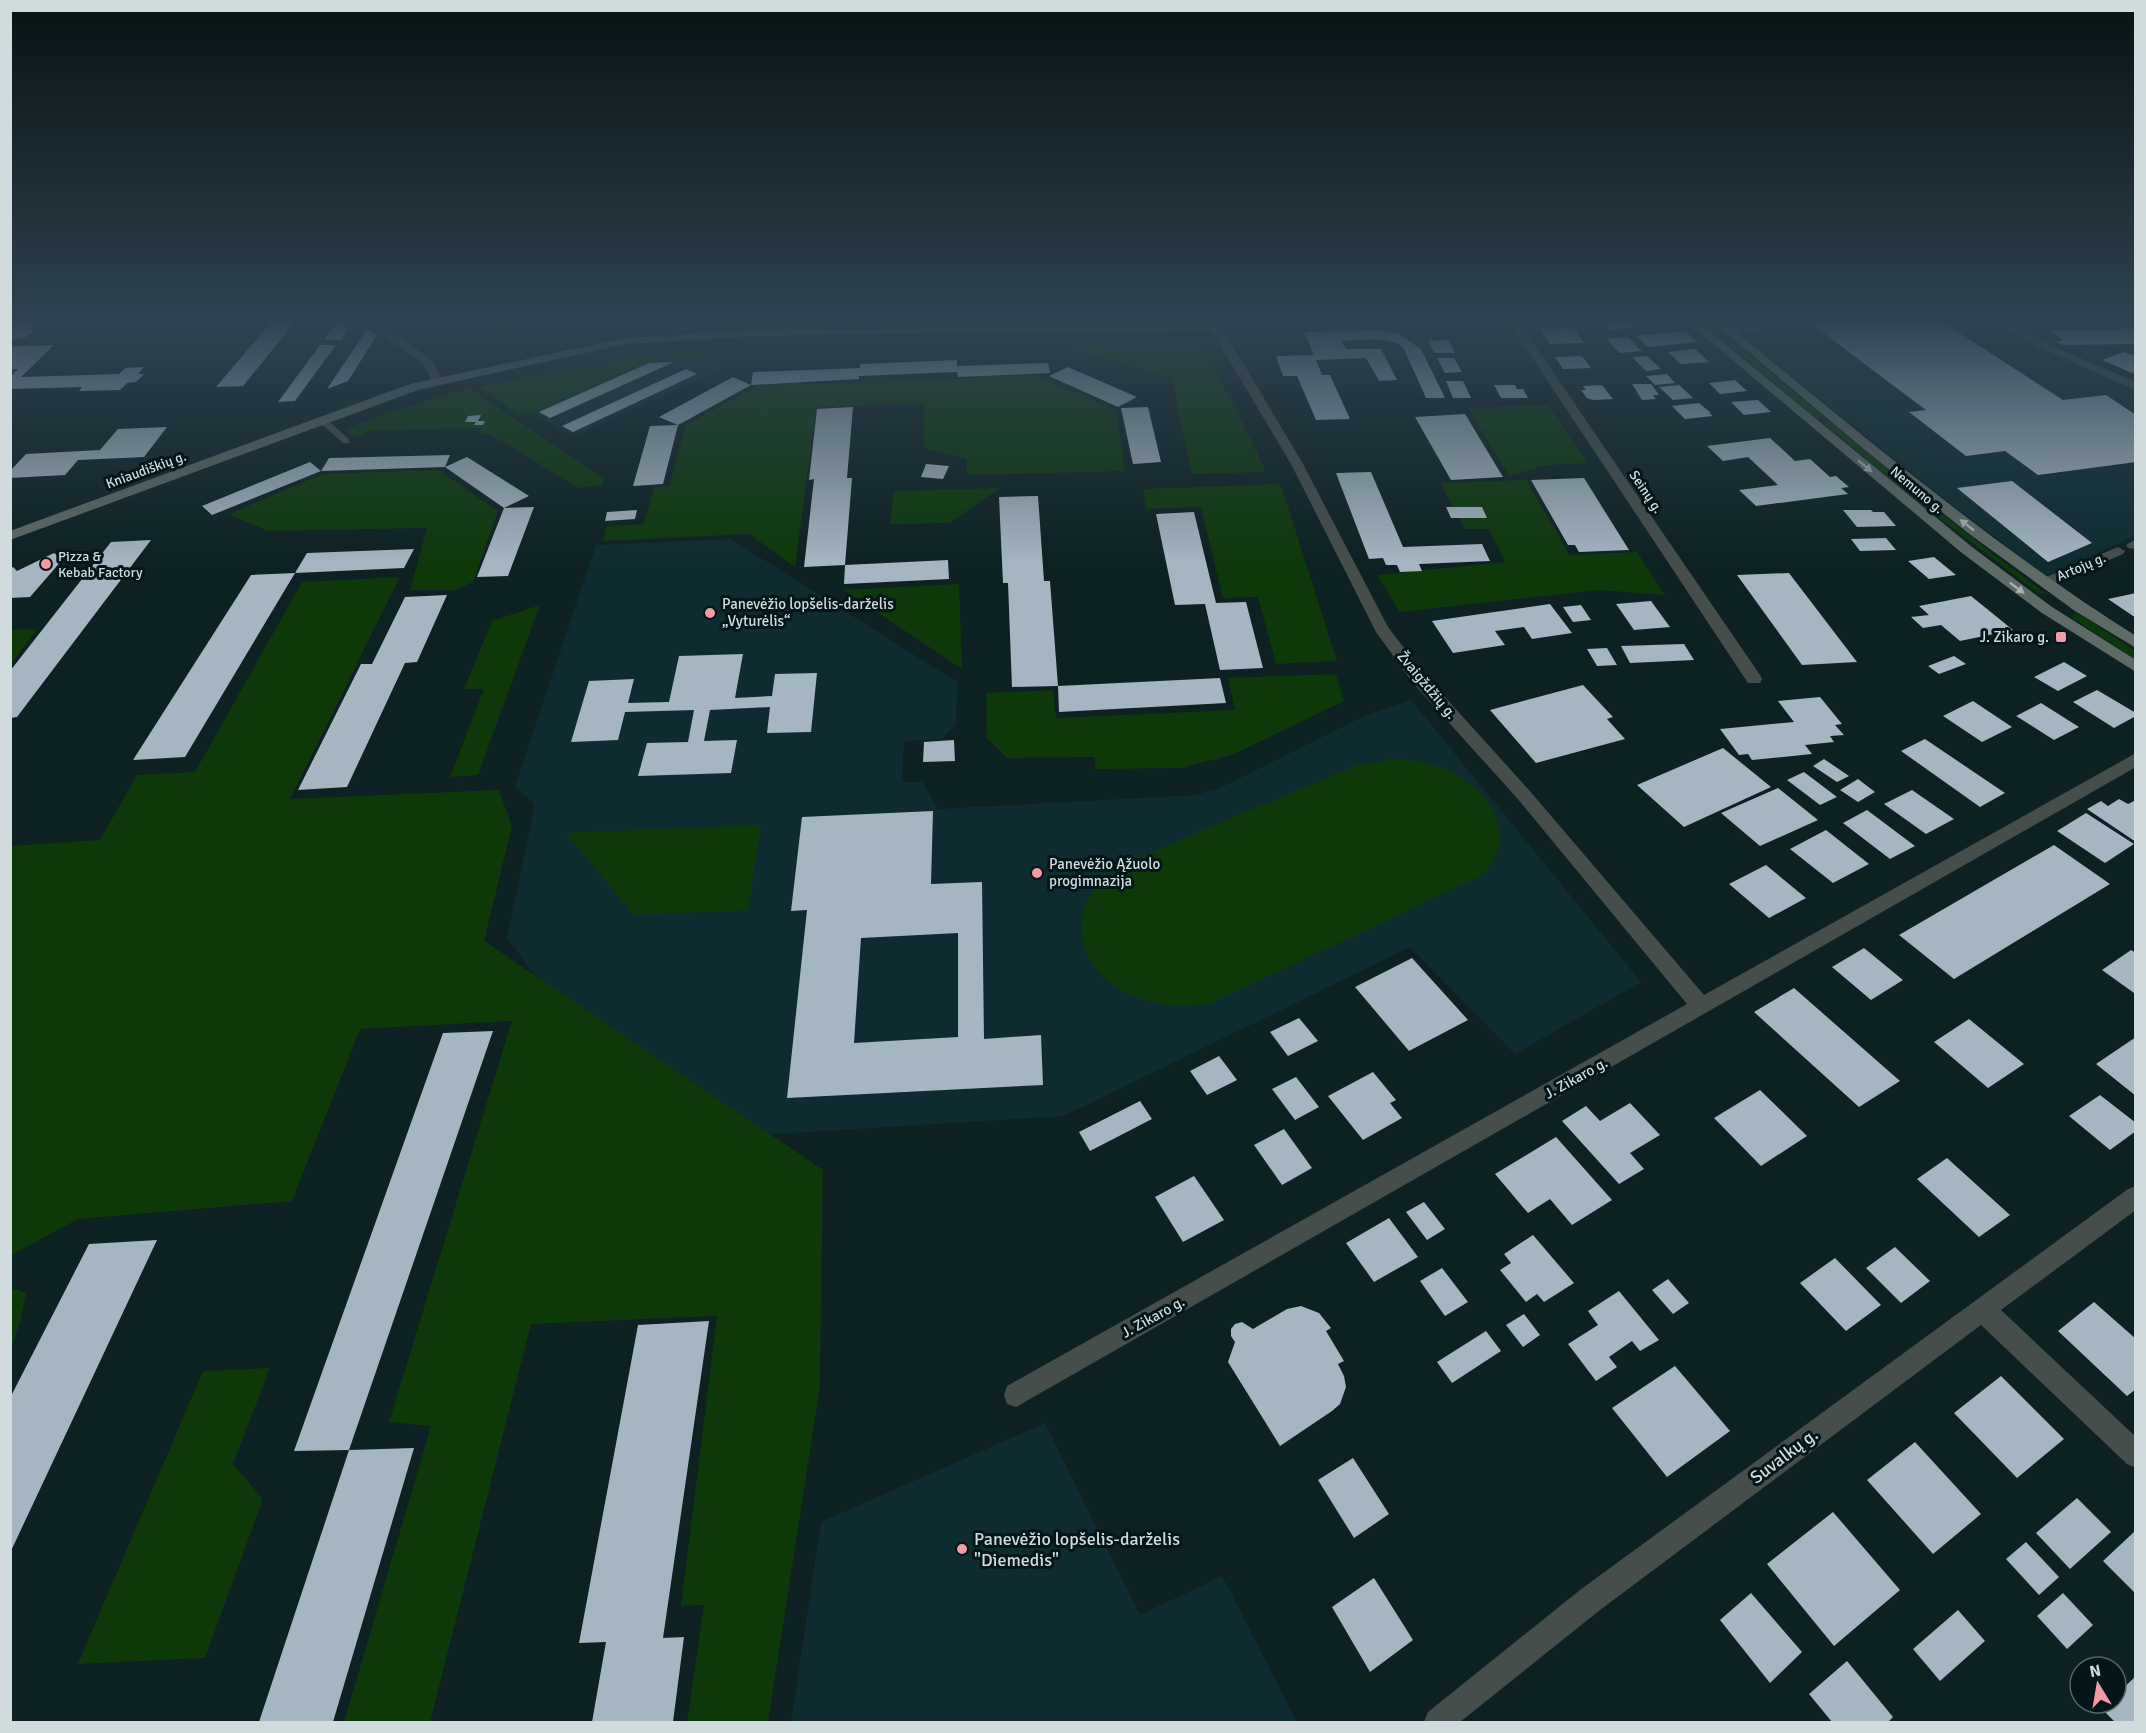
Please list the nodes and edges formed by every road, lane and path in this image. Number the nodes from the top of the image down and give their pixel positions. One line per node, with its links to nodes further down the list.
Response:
1 (374, 402): 6 (main road, Kniaudiškių g.)
2 (1261, 402): 17 (street, Žvaigždžių g.)
3 (1567, 402): 15 (street, Seinų g.)
4 (1789, 402): 12 (main road, Nemuno g., one-way to 12)
5 (1816, 402): 10 (main road, Nemuno g., one-way to 5)
6 (322, 420): 7 (lane); 8 (main road, Kniaudiškių g.)
7 (346, 441)
8 (10, 536)
9 (2118, 551): 10 (street, Artojų g.)
10 (2044, 583): 11 (main road, Nemuno g.)
11 (2072, 603): 12 (main road); 13 (main road, Nemuno g.)
12 (2047, 610): 14 (main road, Nemuno g.)
13 (2136, 644)
14 (2136, 667)
15 (1754, 680)
16 (2136, 759): 17 (street, J. Zikaro g.)
17 (1702, 1007): 20 (street, J. Zikaro g.)
18 (2136, 1196): 19 (street, Suvalkų g.)
19 (1982, 1309): 21 (street); 22 (street, Suvalkų g.)
20 (1016, 1395)
21 (2136, 1455)
22 (1438, 1722)

